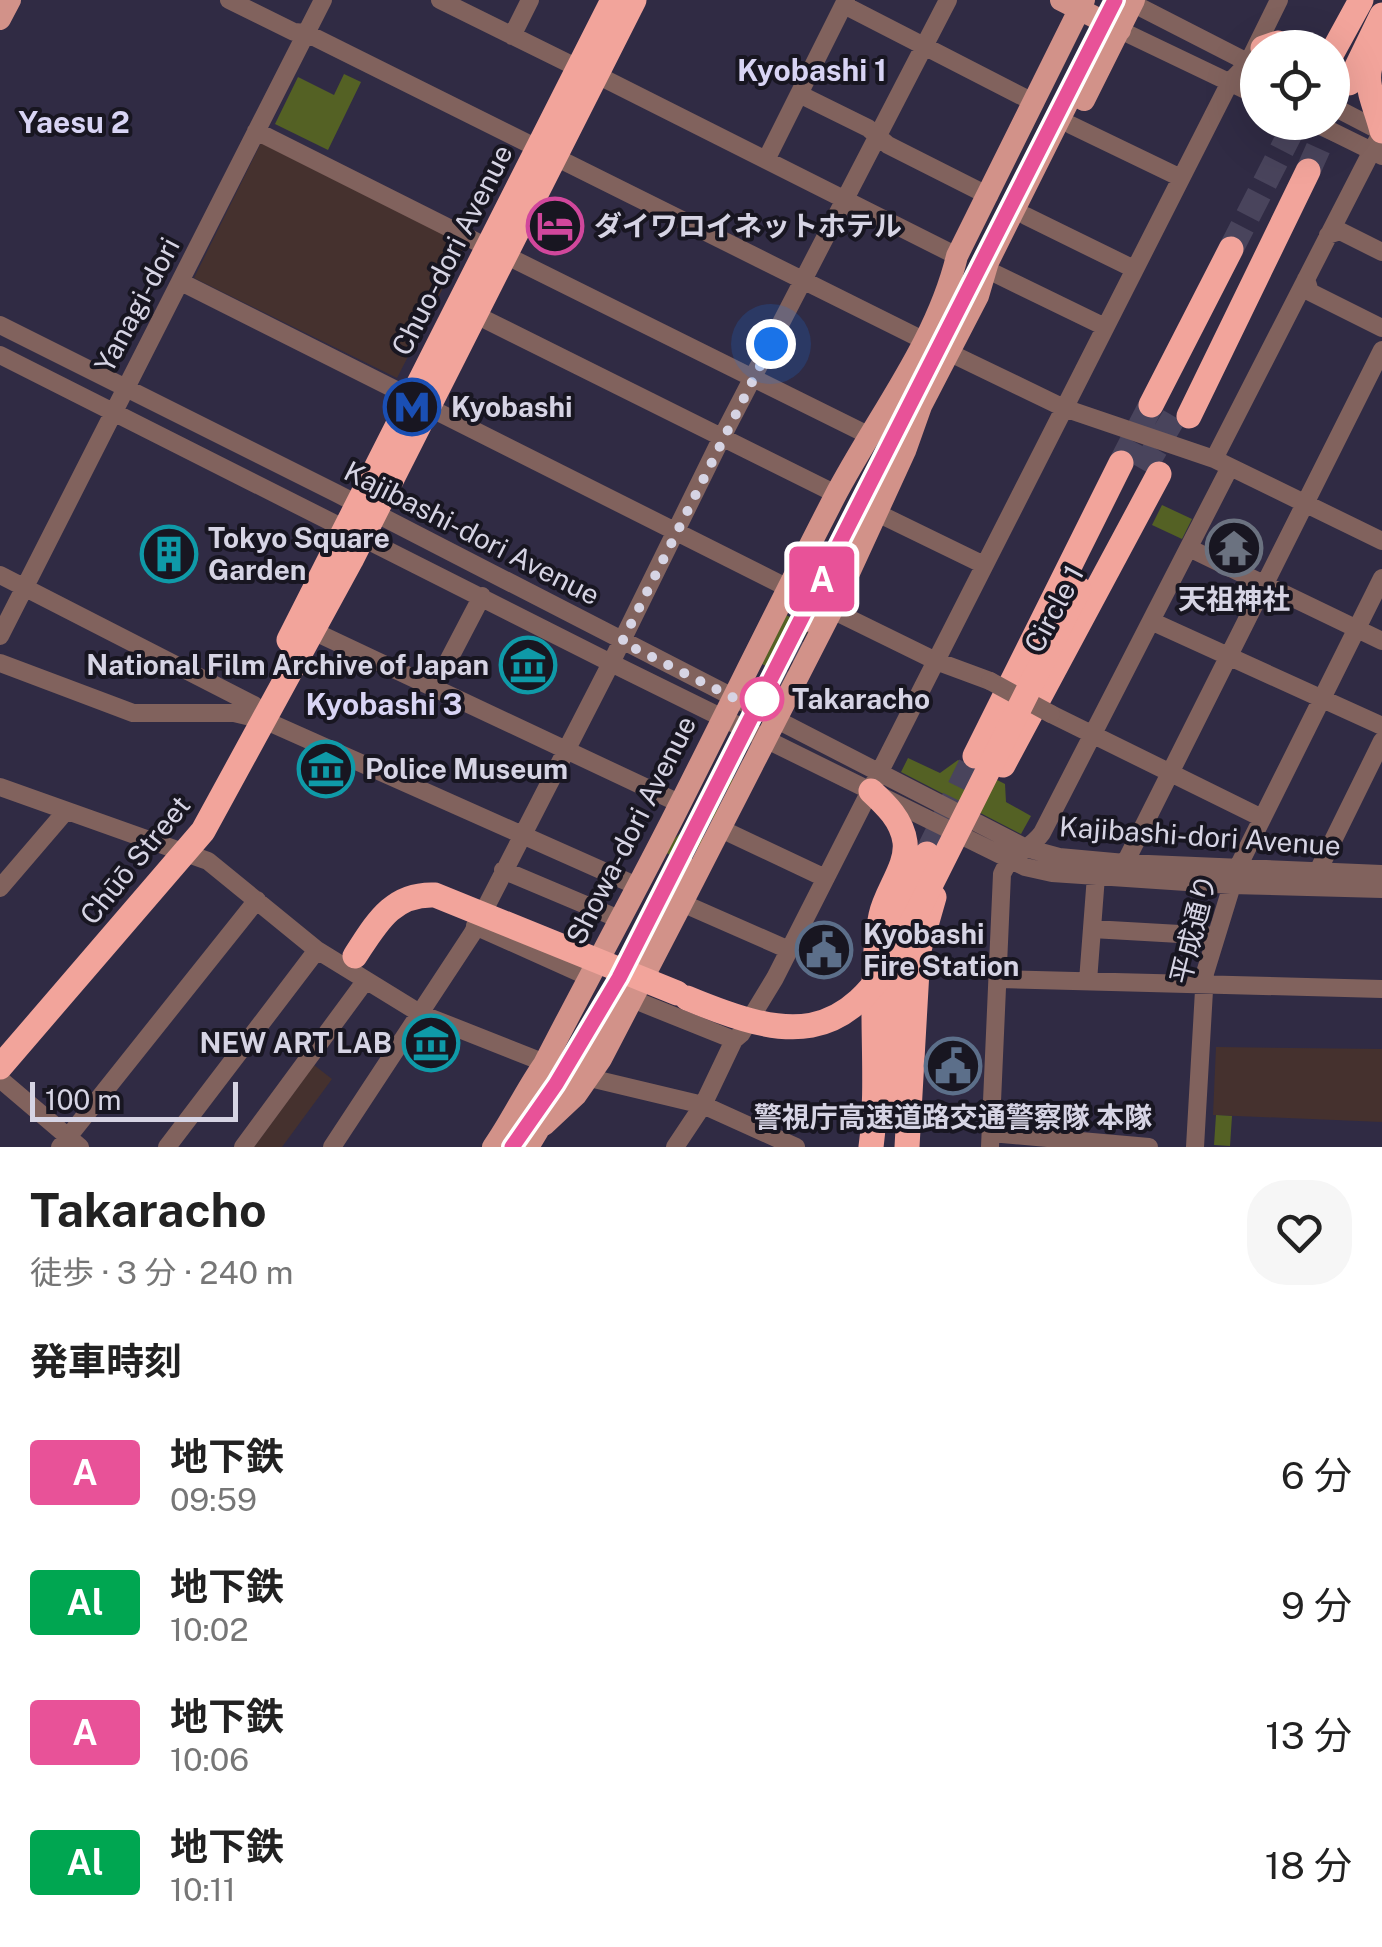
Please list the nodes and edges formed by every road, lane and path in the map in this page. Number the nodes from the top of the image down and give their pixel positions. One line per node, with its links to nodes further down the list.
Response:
1 (10, 0): 16 (main road)
2 (229, 0): 20 (street)
3 (252, 0): 20 (street)
4 (323, 0): 20 (street, Yanagi-dori)
5 (440, 0): 21 (street)
6 (530, 0): 21 (street)
7 (613, 0): 25 (highway, Chuo-dori Avenue)
8 (634, 0): 25 (highway, Chuo-dori Avenue)
9 (948, 0): 23 (street)
10 (1279, 0): 18 (street)
11 (1361, 0): 19 (highway)
12 (1131, 1): 17 (main road, Showa-dori Avenue); 24 (street)
13 (845, 2): 23 (street); 30 (street)
14 (1075, 3): 17 (main road); 31 (main road, Showa-dori Avenue)
15 (1382, 15): 27 (highway)
16 (0, 19)
17 (1120, 30): 28 (street); 33 (main road, Showa-dori Avenue)
18 (1267, 30)
19 (1345, 30)
20 (306, 33): 34 (street, Yanagi-dori); 38 (street)
21 (512, 36): 25 (street)
22 (1382, 43): 37 (highway)
23 (926, 47): 31 (street); 36 (street)
24 (1240, 51)
25 (587, 72): 38 (highway, Chuo-dori Avenue); 39 (street)
26 (1240, 73): 28 (street)
27 (1350, 81)
28 (1230, 82): 29 (street); 41 (street)
29 (1240, 87)
30 (799, 94): 36 (street); 39 (street)
31 (1035, 102): 42 (main road, Showa-dori Avenue)
32 (1350, 119): 37 (street)
33 (1071, 126): 41 (street); 44 (main road, Showa-dori Avenue)
34 (256, 131): 47 (street); 54 (street, Yanagi-dori)
35 (1350, 132): 37 (street)
36 (878, 136): 42 (street); 43 (street)
37 (1380, 140): 45 (street)
38 (545, 152): 47 (highway, Chuo-dori Avenue); 53 (street)
39 (766, 160): 43 (street)
40 (1308, 171): 73 (highway)
41 (1181, 178): 50 (street)
42 (989, 196): 49 (main road, Showa-dori Avenue)
43 (845, 199): 49 (street); 53 (street)
44 (1026, 216): 50 (street); 51 (main road, Showa-dori Avenue)
45 (1328, 235): 48 (street); 52 (street)
46 (1231, 249): 68 (highway)
47 (495, 250): 57 (highway, Chuo-dori Avenue); 65 (street); 67 (highway, Chuo-dori Avenue)
48 (1382, 252)
49 (957, 256): 55 (main road, Showa-dori Avenue)
50 (1134, 269): 59 (street)
51 (996, 274): 56 (main road, Showa-dori Avenue); 59 (street)
52 (1306, 278): 60 (street); 76 (street)
53 (806, 279): 61 (street); 65 (street)
54 (181, 282): 66 (street, Yanagi-dori); 67 (street)
55 (950, 286): 56 (main road, Showa-dori Avenue); 61 (main road, Showa-dori Avenue)
56 (978, 296): 63 (main road, Showa-dori Avenue)
57 (474, 314): 67 (highway, Chuo-dori Avenue); 75 (street)
58 (0, 325): 66 (street, Kajibashi-dori Avenue)
59 (1105, 327): 70 (street)
60 (1382, 328)
61 (923, 340): 72 (main road, Showa-dori Avenue)
62 (1382, 350): 79 (street)
63 (948, 352): 69 (main road, Showa-dori Avenue); 70 (street)
64 (0, 355): 71 (street, Kajibashi-dori Avenue)
65 (754, 376): 74 (street); 75 (street)
66 (125, 388): 71 (street, Yanagi-dori); 81 (street, Kajibashi-dori Avenue)
67 (418, 402): 81 (highway, Chuo-dori Avenue); 82 (street)
68 (1151, 405)
69 (921, 406): 72 (main road, Showa-dori Avenue); 80 (main road, Showa-dori Avenue)
70 (1064, 408): 76 (street); 85 (street)
71 (114, 411): 81 (street, Kajibashi-dori Avenue); 89 (street, Yanagi-dori)
72 (886, 412): 74 (main road, Showa-dori Avenue)
73 (1184, 413)
74 (868, 435): 78 (main road, Showa-dori Avenue)
75 (722, 437): 78 (street); 82 (street)
76 (1222, 463): 79 (street); 84 (street)
77 (1141, 469): 115 (highway, Circle 1); 116 (highway, Circle 1); 149 (highway, bridge)
78 (836, 494): 90 (main road, Showa-dori Avenue)
79 (1305, 501): 83 (street); 88 (street)
80 (875, 512): 85 (street); 92 (main road, Showa-dori Avenue)
81 (360, 521): 91 (street, Kajibashi-dori Avenue); 94 (highway, Chūō Street); 98 (street, Kajibashi-dori Avenue); 108 (highway, Chūō Street)
82 (676, 531): 90 (street); 98 (street)
83 (1382, 541)
84 (1189, 548): 88 (street); 93 (street)
85 (984, 565): 100 (street)
86 (0, 575): 89 (street)
87 (1382, 578): 95 (street, 平成通り)
88 (1265, 585): 95 (street); 99 (street)
89 (25, 588): 96 (street, Yanagi-dori); 103 (street)
90 (788, 588): 105 (main road, Showa-dori Avenue)
91 (482, 596): 102 (street, Kajibashi-dori Avenue); 104 (street)
92 (832, 610): 100 (street); 111 (main road, Showa-dori Avenue)
93 (1151, 621): 99 (street); 112 (street)
94 (313, 630): 104 (street); 108 (highway, Chūō Street)
95 (1356, 630): 97 (street); 106 (street, 平成通り)
96 (0, 636)
97 (1382, 641)
98 (622, 642): 102 (street); 105 (street, Kajibashi-dori Avenue)
99 (1230, 659): 106 (street); 117 (street)
100 (936, 660): 112 (street, bridge); 118 (street)
101 (0, 663): 107 (street)
102 (611, 663): 109 (street, Kajibashi-dori Avenue); 114 (street)
103 (219, 688): 107 (street); 108 (street)
104 (434, 688): 114 (street)
105 (733, 697): 109 (main road, Showa-dori Avenue); 111 (street, Kajibashi-dori Avenue)
106 (1321, 701): 110 (street); 122 (street, 平成通り)
107 (207, 712): 108 (street)
108 (256, 714): 124 (street); 126 (highway, Chūō Street)
109 (723, 719): 111 (street, Kajibashi-dori Avenue); 120 (main road, Showa-dori Avenue)
110 (1382, 726)
111 (770, 729): 118 (street, Kajibashi-dori Avenue); 123 (main road, Showa-dori Avenue)
112 (1092, 736): 117 (street); 125 (street)
113 (1382, 740): 133 (street)
114 (564, 751): 120 (street); 124 (street)
115 (975, 756)
116 (1000, 771)
117 (1172, 773): 122 (street); 130 (street)
118 (876, 782): 125 (street, Kajibashi-dori Avenue); 128 (street, Kajibashi-dori Avenue); 137 (street); 172 (highway)
119 (0, 787): 121 (street)
120 (680, 804): 138 (main road, Showa-dori Avenue)
121 (66, 811): 126 (street); 139 (street)
122 (1262, 818): 136 (street, 平成通り)
123 (719, 828): 137 (street); 142 (main road, Showa-dori Avenue)
124 (522, 832): 132 (street); 138 (street)
125 (1026, 848): 128 (street); 130 (street, Kajibashi-dori Avenue)
126 (177, 851): 141 (street); 158 (highway, Chūō Street); 159 (highway, Chūō Street)
127 (926, 854): 173 (highway)
128 (1008, 859): 135 (street, Kajibashi-dori Avenue); 151 (street)
129 (676, 861): 160 (main road, Showa-dori Avenue)
130 (1126, 863): 136 (street, Kajibashi-dori Avenue)
131 (950, 866): 174 (highway)
132 (503, 870): 143 (street); 144 (street)
133 (1317, 873): 134 (street, Kajibashi-dori Avenue); 136 (street, Kajibashi-dori Avenue)
134 (1382, 874)
135 (1096, 876): 136 (street, Kajibashi-dori Avenue); 145 (street)
136 (1234, 877): 140 (street, Kajibashi-dori Avenue); 146 (street, 平成通り)
137 (825, 878): 148 (street)
138 (636, 886): 143 (main road, Showa-dori Avenue)
139 (0, 888)
140 (1382, 889)
141 (257, 900): 147 (street); 164 (street)
142 (682, 903): 148 (street); 155 (main road, Showa-dori Avenue)
143 (619, 919): 150 (main road, Showa-dori Avenue)
144 (476, 926): 150 (street); 156 (street)
145 (1092, 929): 146 (street); 152 (street)
146 (1215, 936): 153 (street, 平成通り)
147 (317, 950): 149 (street); 166 (street)
148 (788, 950): 157 (street)
149 (356, 968): 156 (street); 167 (street)
150 (589, 977): 160 (main road, Showa-dori Avenue)
151 (999, 979): 152 (street); 163 (street)
152 (1088, 981): 153 (street)
153 (1204, 984): 154 (street); 176 (street, 平成通り)
154 (1382, 989)
155 (632, 999): 157 (street); 160 (main road, Showa-dori Avenue)
156 (422, 1014): 160 (street); 165 (street)
157 (734, 1040): 162 (street)
158 (0, 1045)
159 (0, 1067)
160 (566, 1072): 162 (street); 168 (main road, Showa-dori Avenue); 169 (main road, Showa-dori Avenue)
161 (0, 1079): 164 (street)
162 (703, 1105): 170 (street); 171 (street)
163 (991, 1140): 175 (street)
164 (69, 1144)
165 (339, 1145)
166 (167, 1147)
167 (243, 1147)
168 (493, 1147)
169 (528, 1147)
170 (675, 1147)
171 (796, 1147)
172 (871, 1147)
173 (886, 1147)
174 (908, 1147)
175 (1149, 1147)
176 (1195, 1147)

